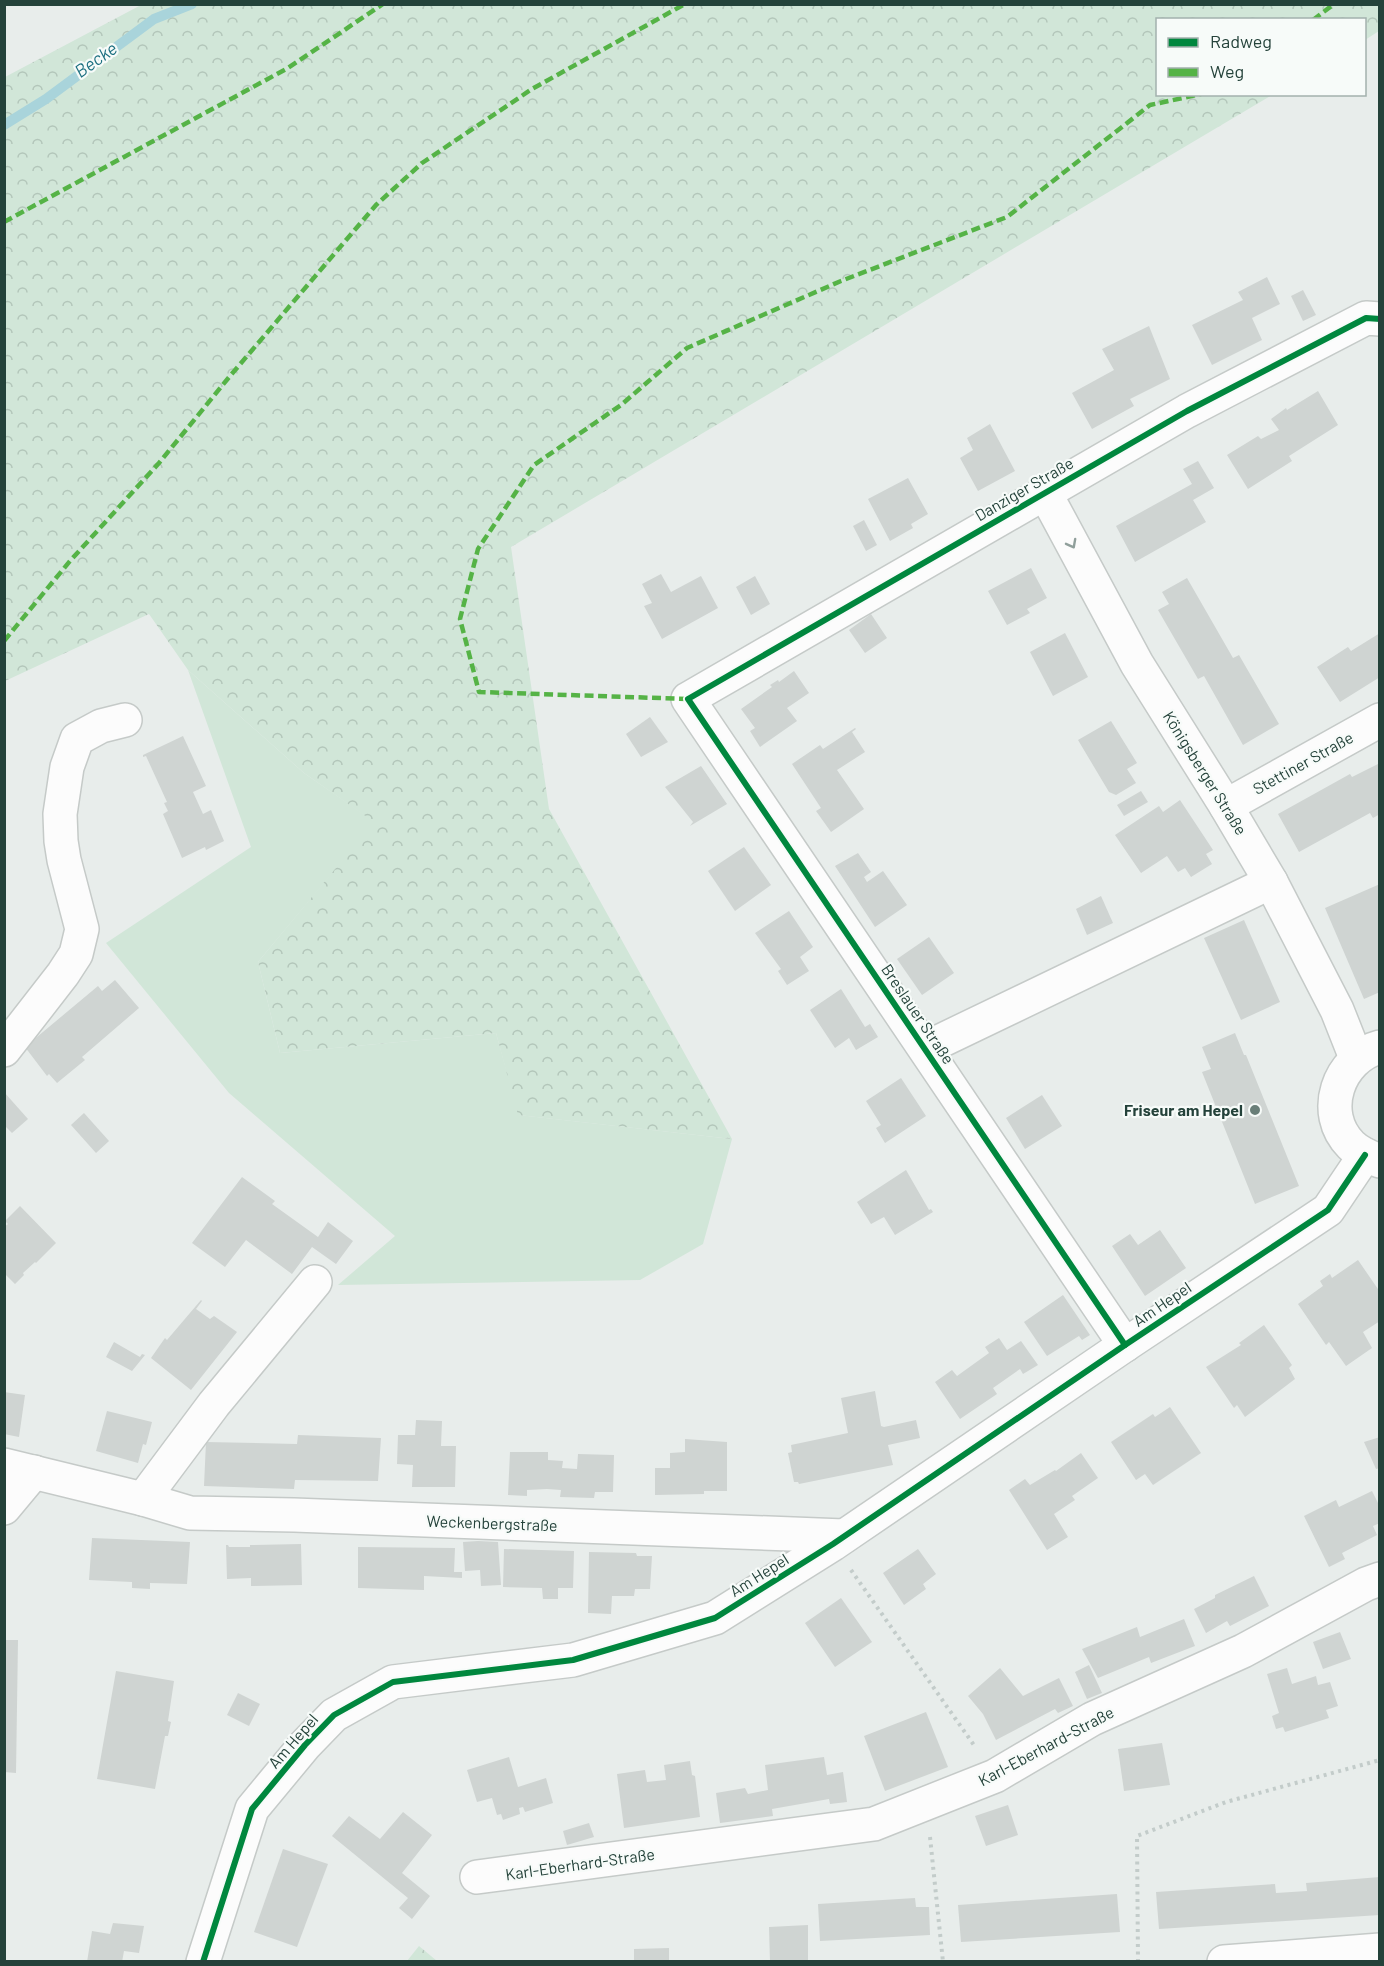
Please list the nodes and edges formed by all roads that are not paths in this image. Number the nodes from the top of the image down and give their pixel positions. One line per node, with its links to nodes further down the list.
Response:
1 (1380, 319): 2 (street, Danziger Straße)
2 (1045, 493): 3 (street, Danziger Straße); 6 (street, Königsberger Straße, one-way to 6)
3 (688, 699): 8 (street, Breslauer Straße)
4 (125, 720): 9 (street)
5 (1380, 720): 6 (street, Stettiner Straße)
6 (1226, 806): 7 (street, Königsberger Straße)
7 (1271, 882): 8 (street, Breslauer Straße); 10 (street, Königsberger Straße)
8 (926, 1048): 13 (street, Breslauer Straße)
9 (4, 1050)
10 (1368, 1053): 11 (street)
11 (1372, 1158): 13 (street, Am Hepel)
12 (315, 1282): 15 (street)
13 (1125, 1345): 17 (street, Am Hepel)
14 (19, 1469): 15 (street, Weckenbergstraße); 16 (street, Weckenbergstraße)
15 (143, 1499): 17 (street, Weckenbergstraße)
16 (4, 1508)
17 (838, 1540): 21 (street, Am Hepel)
18 (1380, 1579): 19 (street, Karl-Eberhard-Straße)
19 (477, 1877)
20 (1380, 1950): 22 (street)
21 (203, 1962)
22 (1224, 1962)

